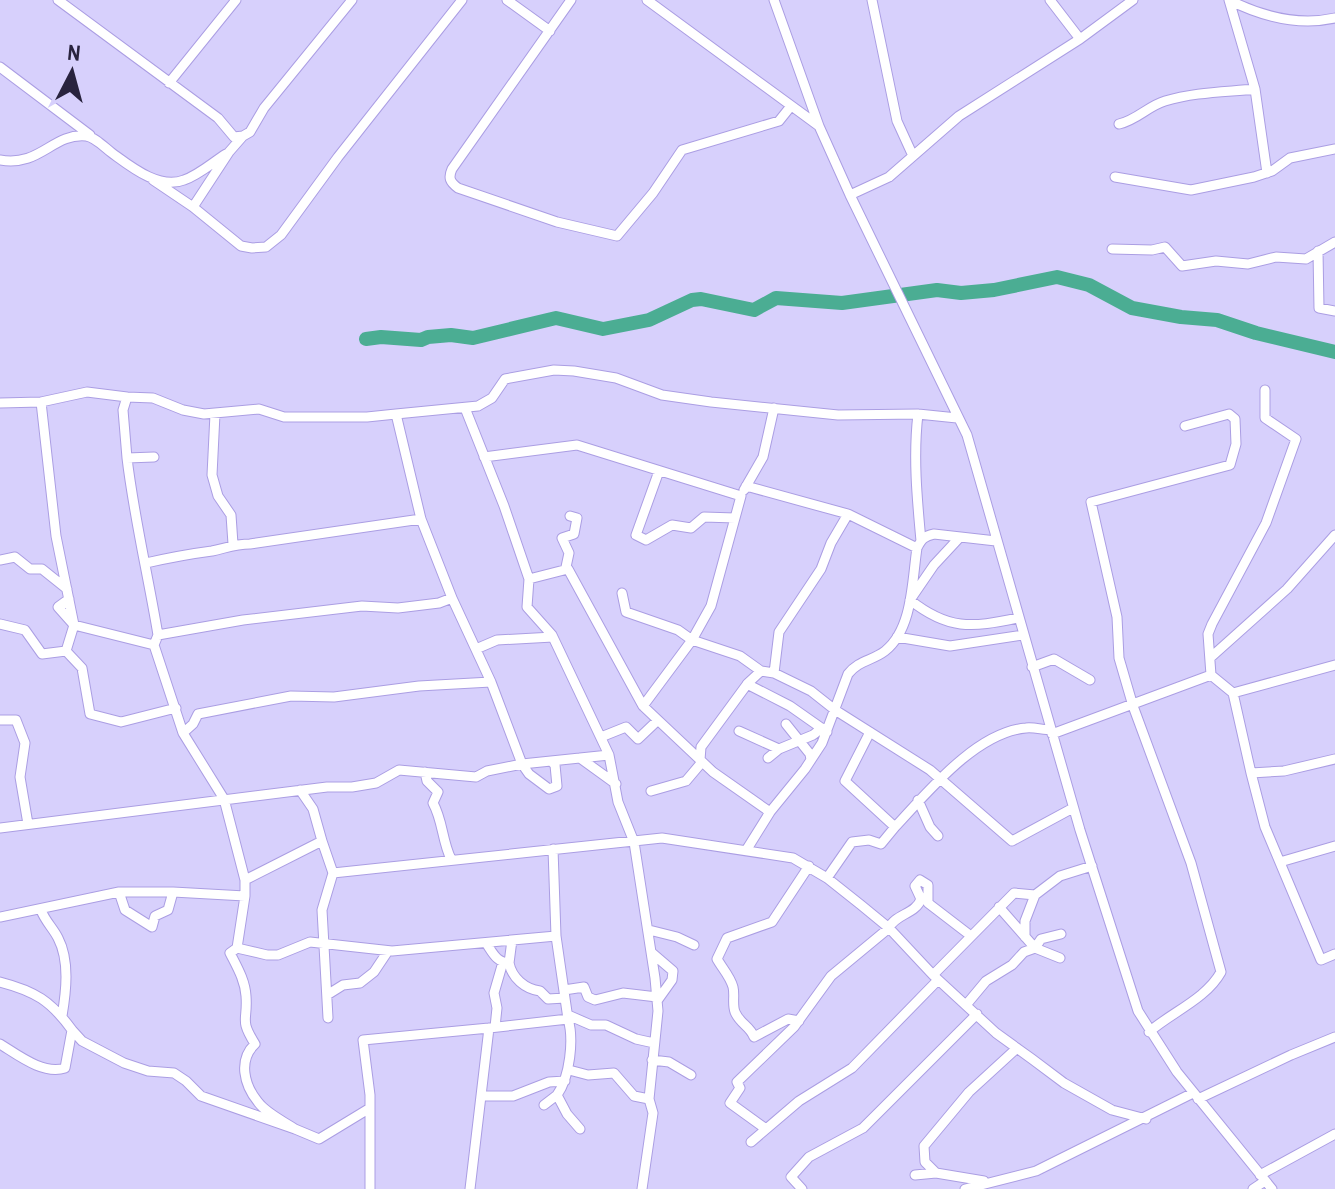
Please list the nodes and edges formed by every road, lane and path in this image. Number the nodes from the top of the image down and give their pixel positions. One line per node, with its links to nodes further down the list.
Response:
1 (58, 0): 19 (street)
2 (236, 0): 19 (street)
3 (352, 0): 25 (street)
4 (462, 0): 34 (street)
5 (507, 0): 16 (street)
6 (571, 0): 16 (street)
7 (647, 0): 21 (street)
8 (774, 0): 23 (street)
9 (872, 0): 28 (street)
10 (1050, 0): 17 (street)
11 (1114, 0): 14 (street)
12 (1133, 0): 14 (street)
13 (1229, 0): 15 (street); 20 (street)
14 (1119, 10): 17 (street)
15 (1335, 18)
16 (550, 31): 21 (street)
17 (1080, 39): 28 (street)
18 (0, 67): 24 (street)
19 (169, 83): 25 (street)
20 (1255, 89): 22 (street); 30 (street)
21 (791, 106): 23 (street)
22 (1119, 124)
23 (819, 126): 33 (street)
24 (91, 136): 29 (street); 31 (street)
25 (243, 136): 27 (street)
26 (1335, 149): 30 (street)
27 (229, 152): 31 (street); 34 (street)
28 (913, 156): 33 (street)
29 (0, 160)
30 (1267, 173): 32 (street)
31 (146, 175): 34 (street)
32 (1115, 177)
33 (850, 195): 48 (street)
34 (193, 207)
35 (1335, 242): 37 (street)
36 (1112, 249): 37 (street)
37 (1318, 251): 38 (street)
38 (1335, 311)
39 (1265, 390): 86 (street)
40 (127, 397): 41 (street); 45 (street); 52 (street)
41 (41, 402): 42 (street); 70 (street)
42 (0, 403)
43 (465, 408): 44 (street); 46 (street); 51 (street)
44 (774, 408): 47 (street); 54 (street)
45 (215, 414): 46 (street); 63 (street)
46 (396, 414): 59 (street)
47 (918, 414): 48 (street); 64 (street)
48 (957, 418): 62 (street)
49 (1185, 426): 98 (street)
50 (154, 457): 52 (street)
51 (484, 457): 53 (street); 68 (street)
52 (127, 458): 66 (street)
53 (659, 471): 55 (street); 58 (street)
54 (746, 486): 55 (street); 56 (street)
55 (741, 496): 58 (street)
56 (848, 514): 64 (street); 90 (street)
57 (570, 516): 67 (street)
58 (735, 518): 82 (street)
59 (421, 519): 63 (street); 71 (street)
60 (1335, 535): 86 (street)
61 (960, 537): 62 (street); 64 (street); 72 (street)
62 (996, 541): 73 (street)
63 (233, 544): 66 (street)
64 (919, 544): 72 (street)
65 (0, 560): 70 (street)
66 (146, 563): 77 (street)
67 (568, 569): 68 (street); 97 (street)
68 (529, 579): 74 (street)
69 (622, 593): 82 (street)
70 (68, 594): 76 (street)
71 (452, 598): 77 (street); 84 (street)
72 (910, 600): 73 (street); 80 (street)
73 (1018, 618): 78 (street)
74 (539, 620): 79 (street); 81 (street)
75 (0, 624): 85 (street)
76 (74, 625): 83 (street); 85 (street)
77 (158, 635): 83 (street)
78 (1023, 635): 80 (street); 88 (street)
79 (553, 637): 81 (street); 109 (street)
80 (897, 637): 100 (street)
81 (521, 638): 84 (street)
82 (692, 640): 89 (street); 97 (street)
83 (154, 645): 99 (street)
84 (476, 649): 94 (street)
85 (66, 651): 99 (street)
86 (1210, 658): 92 (street)
87 (1330, 666): 91 (street); 96 (street)
88 (1032, 667): 93 (street); 107 (street)
89 (761, 671): 90 (street); 95 (street)
90 (774, 673): 100 (street)
91 (1335, 673)
92 (1211, 675): 96 (street); 98 (street)
93 (1090, 680)
94 (491, 682): 108 (street); 119 (street)
95 (747, 684): 104 (street); 118 (street)
96 (1233, 693): 121 (street)
97 (643, 706): 102 (street)
98 (1133, 706): 107 (street); 187 (street)
99 (176, 708): 108 (street)
100 (835, 710): 104 (street); 106 (street)
101 (0, 720): 131 (street)
102 (658, 720): 109 (street); 118 (street)
103 (786, 724): 110 (street)
104 (824, 730): 110 (street); 116 (street)
105 (739, 731): 111 (street)
106 (870, 732): 122 (street); 132 (street)
107 (1051, 732): 122 (street); 128 (street)
108 (183, 733): 126 (street)
109 (601, 737): 112 (street)
110 (799, 741): 111 (street); 116 (street)
111 (779, 749): 114 (street)
112 (609, 755): 113 (street); 123 (street)
113 (580, 758): 117 (street); 123 (street)
114 (768, 758)
115 (1335, 759): 121 (street)
116 (811, 760): 130 (street)
117 (551, 761): 119 (street); 119 (street)
118 (701, 761): 125 (street); 130 (street)
119 (522, 764): 120 (street)
120 (425, 772): 124 (street); 141 (street)
121 (1251, 773): 142 (street)
122 (940, 779): 127 (street); 128 (street)
123 (616, 784): 137 (street)
124 (300, 790): 126 (street); 136 (street)
125 (651, 791)
126 (224, 799): 131 (street); 147 (street)
127 (918, 800): 129 (street); 133 (street)
128 (1073, 808): 144 (street)
129 (910, 810): 132 (street); 133 (street)
130 (770, 812): 140 (street)
131 (28, 824): 134 (street)
132 (895, 827): 146 (street)
133 (930, 827): 135 (street)
134 (0, 828)
135 (938, 836)
136 (322, 841): 145 (street); 147 (street)
137 (634, 842): 139 (street); 140 (street); 158 (street)
138 (1335, 846): 142 (street)
139 (553, 849): 141 (street); 160 (street)
140 (747, 849): 143 (street)
141 (451, 859): 145 (street)
142 (1280, 862): 171 (street)
143 (809, 866): 146 (street); 184 (street)
144 (1092, 866): 150 (street); 187 (street)
145 (333, 873): 164 (street)
146 (827, 878): 154 (street)
147 (245, 880): 151 (street)
148 (119, 892): 149 (street); 149 (street); 153 (street)
149 (173, 892): 151 (street)
150 (1035, 895): 152 (street); 162 (street)
151 (245, 896): 167 (street)
152 (999, 907): 161 (street); 162 (street)
153 (41, 910): 155 (street); 181 (street)
154 (871, 914): 156 (street); 157 (street)
155 (0, 917)
156 (897, 919): 157 (street); 161 (street)
157 (889, 928): 174 (street); 184 (street)
158 (649, 930): 166 (street); 170 (street)
159 (1061, 934): 168 (street)
160 (556, 936): 163 (street); 176 (street)
161 (971, 936): 174 (street)
162 (1025, 937): 168 (street)
163 (512, 940): 165 (street); 173 (street)
164 (324, 943): 167 (street); 169 (street); 177 (street)
165 (486, 943): 169 (street); 173 (street)
166 (694, 945)
167 (237, 948): 202 (street)
168 (1035, 948): 172 (street); 179 (street)
169 (388, 951): 177 (street)
170 (652, 953): 178 (street); 178 (street)
171 (1335, 954)
172 (1060, 958)
173 (506, 962): 176 (street); 185 (street)
174 (935, 978): 179 (street); 204 (street)
175 (0, 982): 181 (street)
176 (564, 994): 178 (street); 182 (street)
177 (327, 995): 183 (street)
178 (657, 999): 189 (street)
179 (966, 1005): 180 (street)
180 (977, 1014): 191 (street); 214 (street)
181 (62, 1016): 186 (street)
182 (568, 1017): 185 (street); 189 (street); 194 (street)
183 (328, 1018)
184 (799, 1021): 204 (street)
185 (492, 1028): 196 (street); 200 (street)
186 (72, 1030): 190 (street); 202 (street)
187 (1149, 1032): 197 (street)
188 (1335, 1037): 197 (street)
189 (654, 1043): 192 (street)
190 (0, 1044)
191 (1017, 1048): 201 (street); 207 (street)
192 (652, 1060): 193 (street); 198 (street)
193 (691, 1075)
194 (567, 1076): 195 (street); 196 (street); 198 (street)
195 (557, 1095): 199 (street); 203 (street)
196 (481, 1096): 212 (street)
197 (1196, 1096): 201 (street); 210 (street)
198 (649, 1099): 213 (street)
199 (544, 1105)
200 (370, 1108): 202 (street); 211 (street)
201 (1146, 1119): 209 (street)
202 (295, 1129)
203 (580, 1129)
204 (766, 1129): 206 (street)
205 (1335, 1134): 210 (street)
206 (751, 1142)
207 (936, 1173): 208 (street); 209 (street)
208 (915, 1175)
209 (988, 1182): 215 (street)
210 (1266, 1182): 216 (street)
211 (370, 1189)
212 (470, 1189)
213 (642, 1189)
214 (802, 1189)
215 (965, 1189)
216 (1253, 1189)

